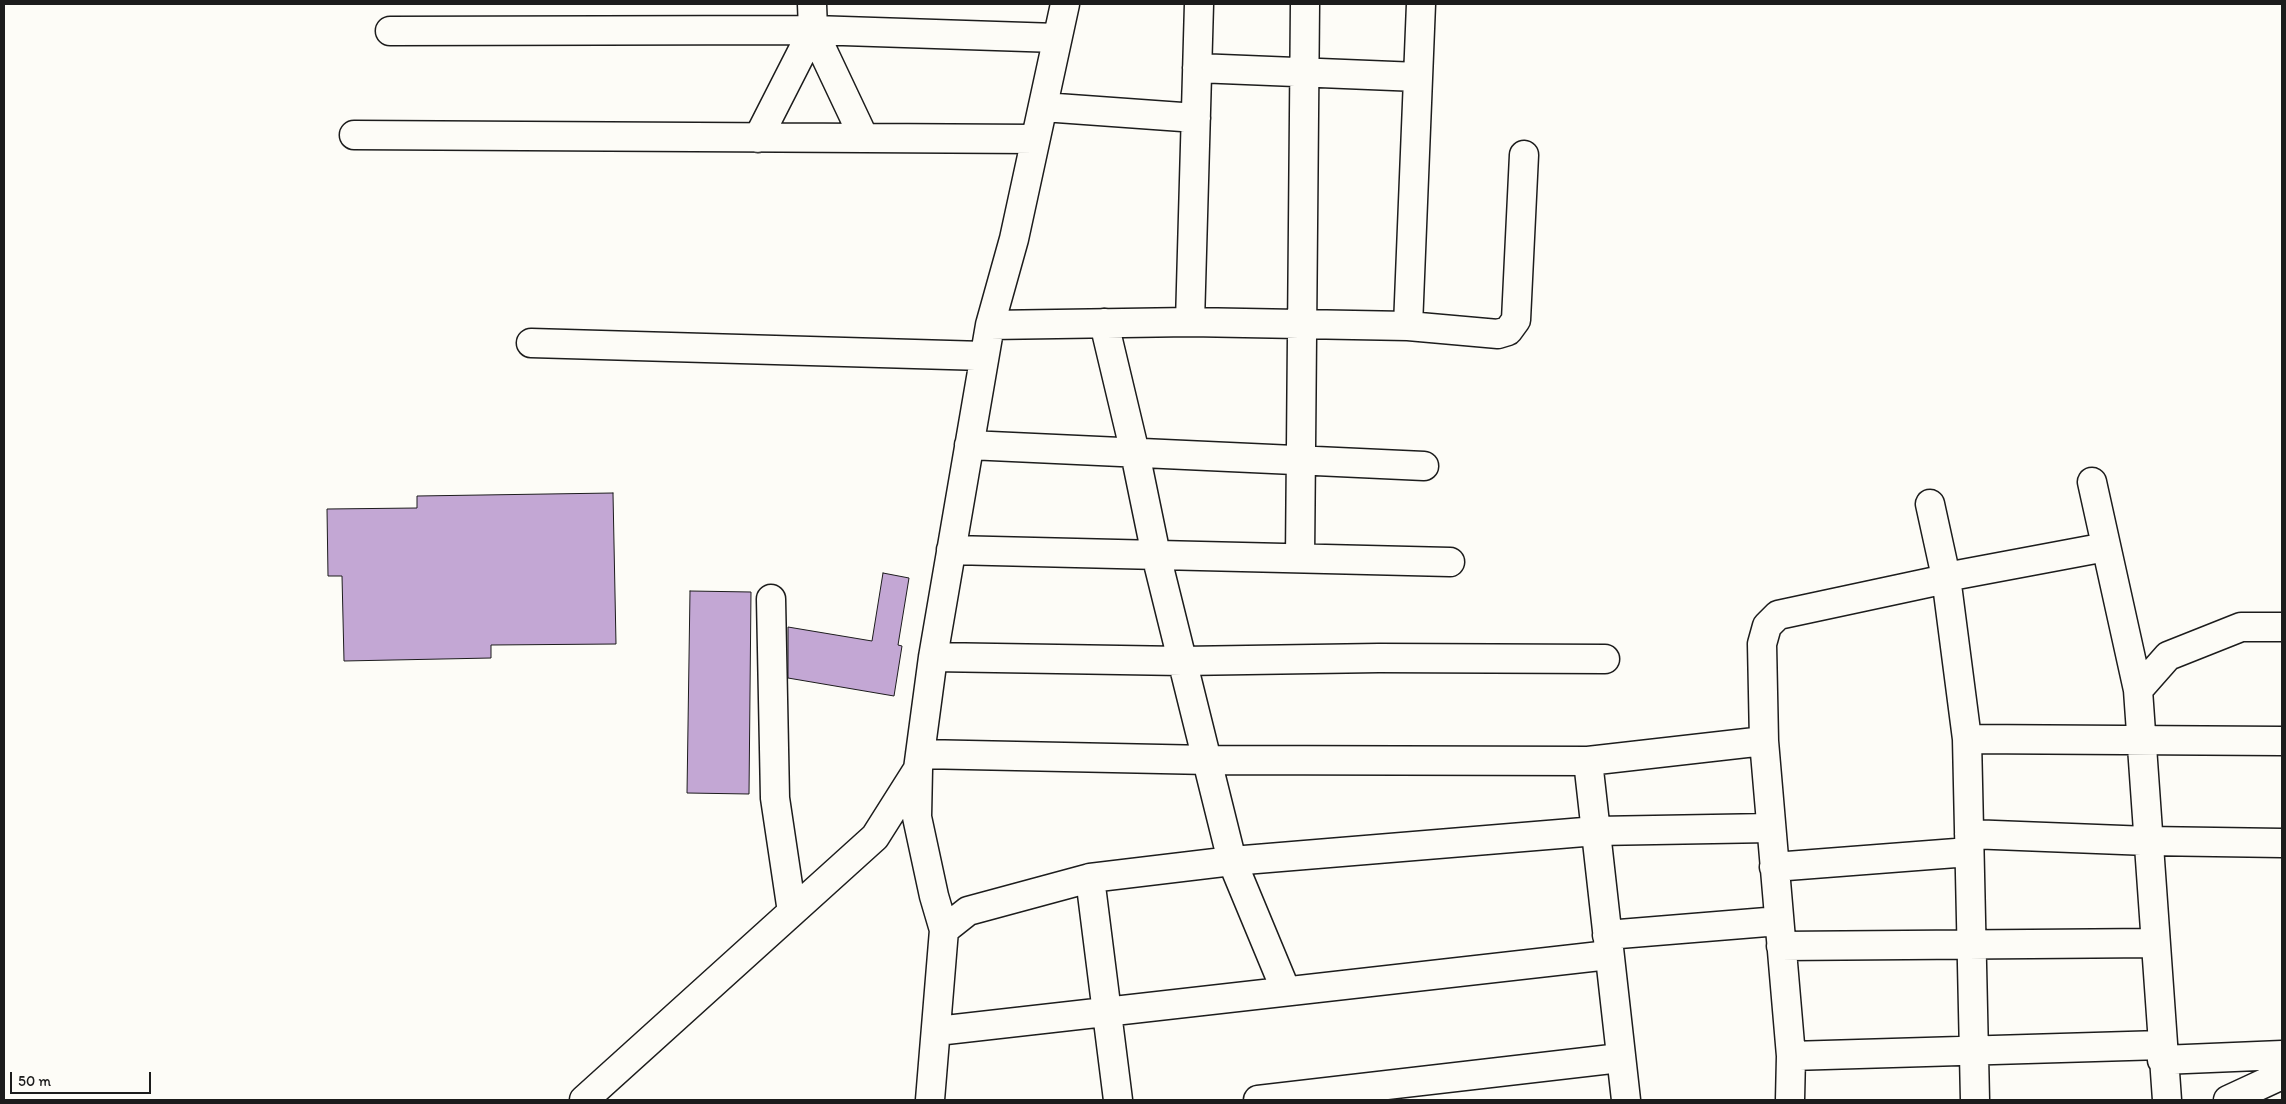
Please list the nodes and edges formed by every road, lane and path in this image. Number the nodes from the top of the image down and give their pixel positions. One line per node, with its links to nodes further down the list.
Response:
1 (1065, 4): 7 (street)
2 (1199, 4): 8 (street)
3 (1305, 4): 9 (street)
4 (1421, 4): 10 (street)
5 (812, 17): 6 (street); 7 (street); 14 (street); 15 (street)
6 (390, 31)
7 (1058, 38): 11 (street)
8 (1197, 68): 9 (street); 12 (street)
9 (1304, 72): 10 (street); 20 (street)
10 (1418, 77): 22 (street)
11 (1043, 107): 12 (street); 16 (street)
12 (1196, 118): 18 (street)
13 (354, 135): 14 (street)
14 (758, 138): 15 (street)
15 (864, 138): 16 (street)
16 (1035, 139): 21 (street)
17 (1524, 155): 22 (street)
18 (1190, 322): 19 (street); 20 (street)
19 (1104, 323): 21 (street); 26 (street)
20 (1301, 324): 22 (street); 27 (street)
21 (990, 325): 24 (street)
22 (1408, 326)
23 (531, 343): 24 (street)
24 (984, 356): 25 (street)
25 (969, 445): 26 (street); 32 (street)
26 (1135, 452): 27 (street); 33 (street)
27 (1302, 460): 28 (street); 34 (street)
28 (1424, 466)
29 (2092, 482): 31 (street)
30 (1930, 504): 36 (street)
31 (2106, 546): 36 (street); 42 (street)
32 (951, 550): 33 (street); 39 (street)
33 (1156, 555): 34 (street); 41 (street)
34 (1300, 558): 35 (street)
35 (1450, 562)
36 (1946, 578): 44 (street); 45 (street)
37 (771, 599): 58 (street)
38 (2282, 627): 42 (street)
39 (933, 657): 41 (street); 49 (street)
40 (1605, 659): 41 (street)
41 (1182, 661): 47 (street)
42 (2138, 690): 43 (street)
43 (2141, 738): 44 (street); 46 (street); 52 (street)
44 (1967, 739): 53 (street)
45 (1764, 741): 48 (street); 50 (street)
46 (2282, 741)
47 (1209, 760): 48 (street); 49 (street); 55 (street)
48 (1588, 761): 51 (street)
49 (919, 762): 58 (street); 59 (street)
50 (1771, 828): 51 (street); 56 (street)
51 (1596, 832): 55 (street); 62 (street)
52 (2148, 841): 53 (street); 54 (street); 61 (street)
53 (1969, 843): 56 (street); 63 (street)
54 (2282, 843)
55 (1232, 861): 57 (street); 64 (street)
56 (1774, 867): 60 (street)
57 (1090, 878): 59 (street); 65 (street)
58 (792, 912): 73 (street)
59 (944, 930): 66 (street)
60 (1780, 934): 62 (street); 63 (street); 70 (street)
61 (2155, 943): 63 (street); 68 (street)
62 (1608, 945): 64 (street); 71 (street)
63 (1971, 946): 67 (street)
64 (1286, 991): 65 (street)
65 (1107, 1012): 66 (street); 75 (street)
66 (937, 1032): 74 (street)
67 (1972, 1049): 68 (street); 70 (street); 79 (street)
68 (2162, 1052): 69 (street); 80 (street)
69 (2282, 1055)
70 (1791, 1056): 78 (street)
71 (1620, 1058): 76 (street); 77 (street)
72 (2282, 1075): 81 (street)
73 (584, 1100)
74 (930, 1100)
75 (1118, 1100)
76 (1258, 1100)
77 (1626, 1100)
78 (1790, 1100)
79 (1975, 1100)
80 (2167, 1100)
81 (2228, 1100)

